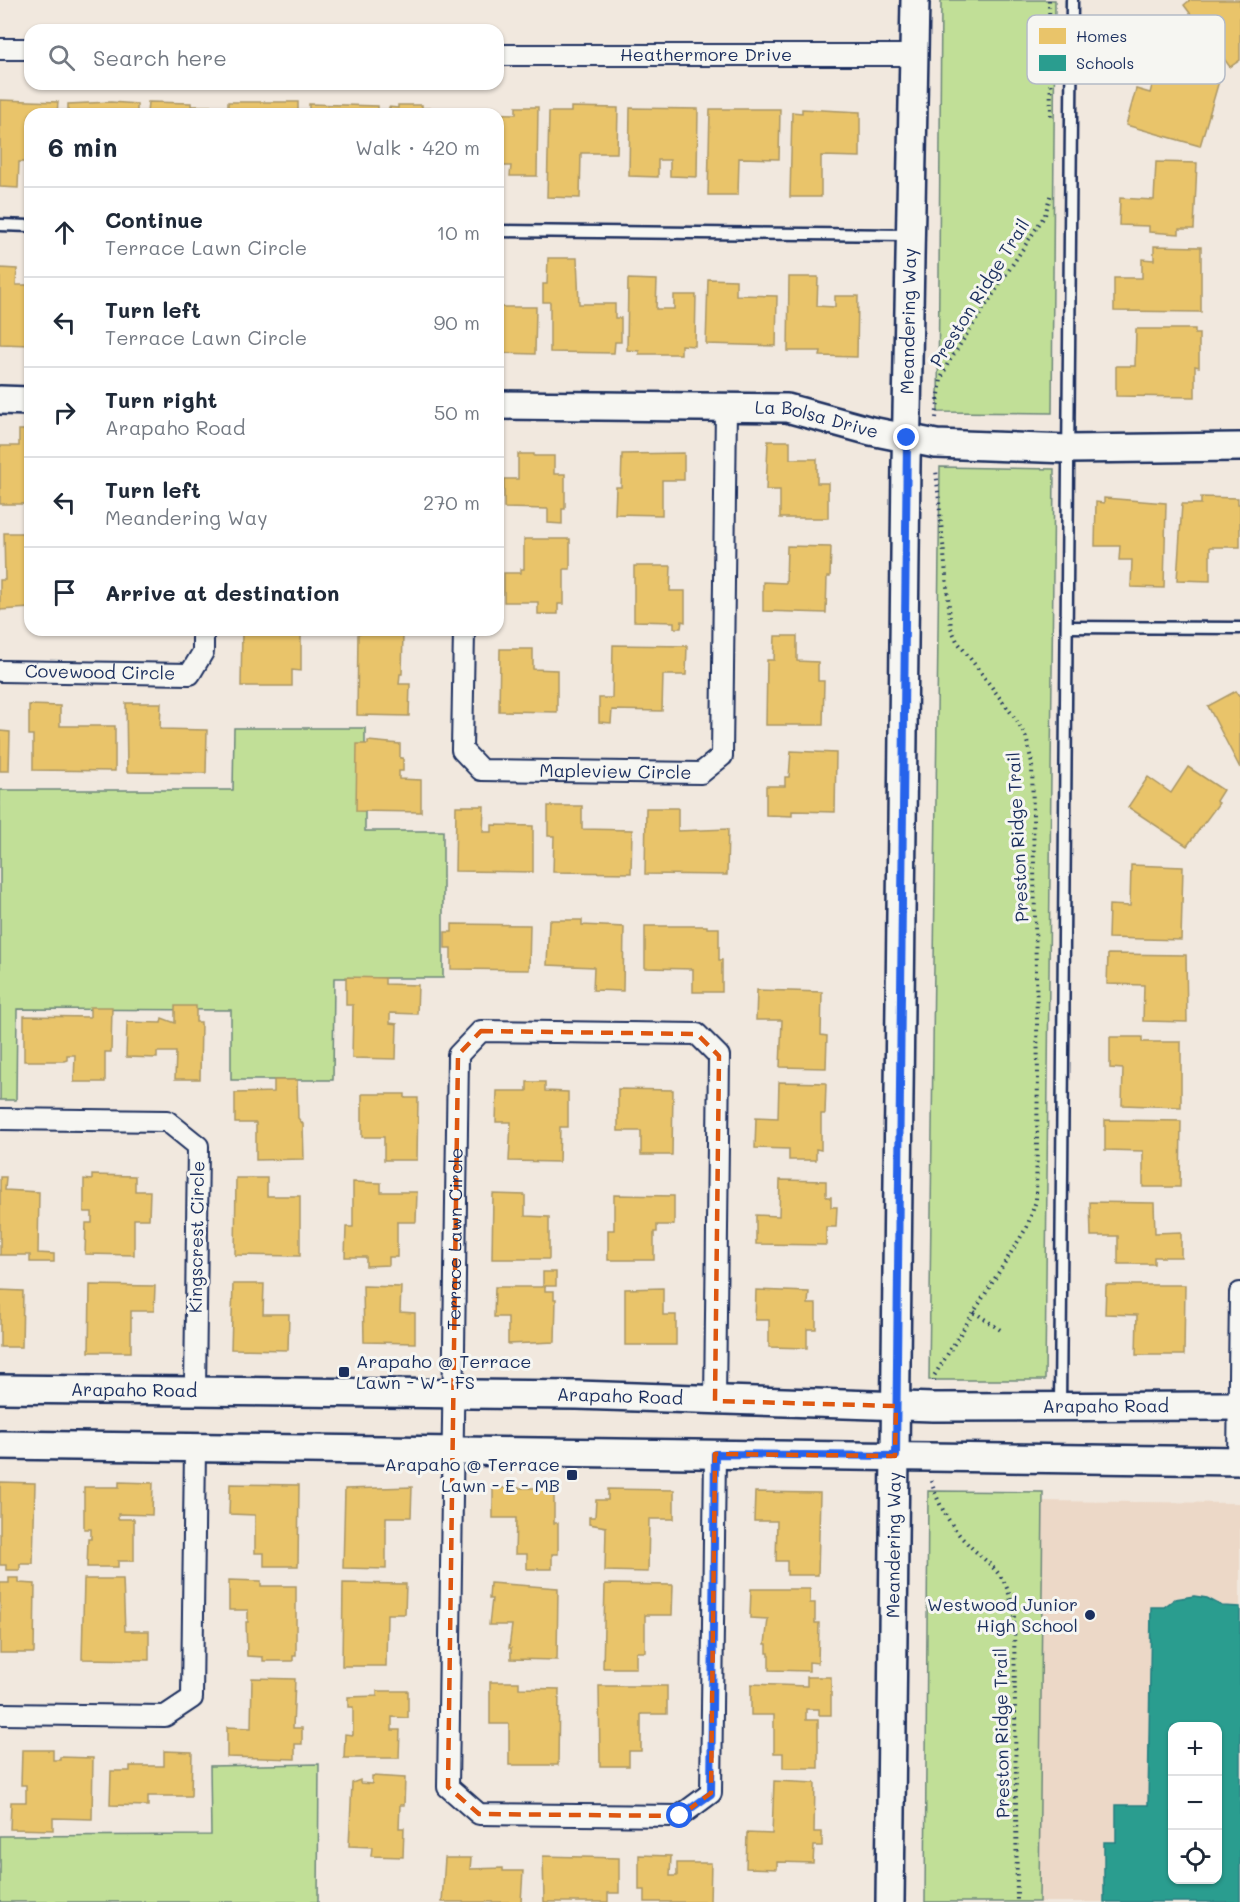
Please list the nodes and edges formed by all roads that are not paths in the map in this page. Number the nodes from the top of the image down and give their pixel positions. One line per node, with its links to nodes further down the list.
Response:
1 (915, 0): 7 (street, Meandering Way)
2 (1072, 0): 3 (lane)
3 (1072, 15)
4 (0, 49): 5 (street)
5 (24, 49)
6 (504, 55): 7 (street, Heathermore Drive)
7 (914, 55): 12 (street, Meandering Way)
8 (1071, 84): 19 (lane)
9 (0, 225): 10 (lane)
10 (24, 226)
11 (504, 231): 12 (lane)
12 (910, 235): 17 (street, Meandering Way)
13 (0, 400): 14 (street)
14 (24, 401)
15 (504, 405): 16 (street, La Bolsa Drive)
16 (726, 407): 17 (street, La Bolsa Drive); 23 (street, Mapleview Circle)
17 (907, 438): 19 (street, La Bolsa Drive); 32 (street, Meandering Way)
18 (1240, 447): 19 (street, La Bolsa Drive)
19 (1068, 449): 20 (lane)
20 (1067, 627): 21 (lane); 34 (lane)
21 (1240, 628)
22 (203, 636): 24 (street, Covewood Circle)
23 (464, 636)
24 (0, 671)
25 (0, 1119): 29 (street, Kingscrest Circle)
26 (1240, 1293): 27 (street)
27 (1239, 1350): 33 (street)
28 (0, 1389): 29 (street, Arapaho Road)
29 (195, 1391): 30 (street, Arapaho Road)
30 (454, 1394): 31 (street, Arapaho Road); 31 (street, Terrace Lawn Circle); 37 (street, Terrace Lawn Circle)
31 (715, 1401): 32 (street, Arapaho Road)
32 (896, 1406): 34 (street, Arapaho Road); 39 (street, Meandering Way)
33 (1239, 1406): 34 (street, Arapaho Road); 40 (street)
34 (1060, 1407)
35 (0, 1445): 36 (street)
36 (195, 1447): 37 (street); 41 (street)
37 (453, 1451): 38 (street); 38 (street, Terrace Lawn Circle)
38 (715, 1454): 39 (street)
39 (896, 1456): 40 (street); 42 (street, Meandering Way)
40 (1239, 1463)
41 (0, 1714)
42 (890, 1902)

